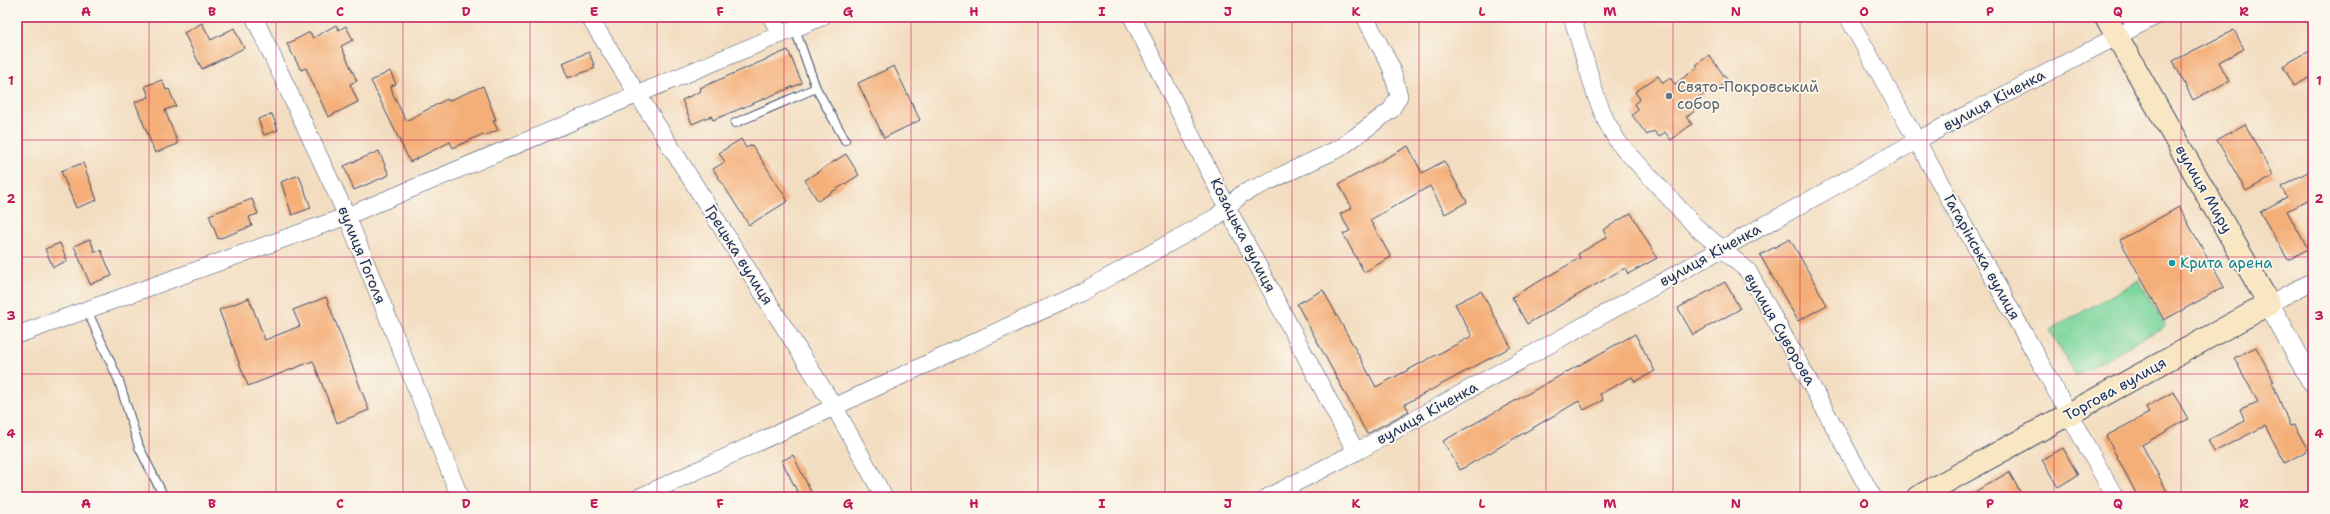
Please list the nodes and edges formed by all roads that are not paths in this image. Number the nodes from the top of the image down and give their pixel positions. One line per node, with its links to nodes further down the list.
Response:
1 (254, 17): 19 (street, вулиця Гоголя)
2 (589, 17): 14 (street, Грецька вулиця)
3 (771, 17): 11 (street)
4 (822, 17): 11 (street)
5 (1132, 17): 18 (street, Козацька вулиця)
6 (1365, 17): 18 (street)
7 (1572, 17): 20 (street, вулиця Суворова)
8 (1848, 17): 17 (street, Гагарінська вулиця)
9 (2106, 17): 12 (main road, вулиця Миру)
10 (2154, 17): 12 (street, вулиця Кіченка)
11 (788, 32): 13 (lane); 14 (street)
12 (2117, 36): 17 (street, вулиця Кіченка); 22 (main road, вулиця Миру)
13 (816, 88): 15 (lane); 16 (lane)
14 (636, 93): 19 (street); 26 (street, Грецька вулиця)
15 (735, 123)
16 (845, 140)
17 (1918, 140): 20 (street, вулиця Кіченка); 27 (street, Гагарінська вулиця)
18 (1227, 207): 26 (street); 28 (street, Козацька вулиця)
19 (347, 216): 23 (street); 30 (street, вулиця Гоголя)
20 (1721, 248): 28 (street, вулиця Кіченка); 34 (street, вулиця Суворова)
21 (2313, 281): 22 (street, Торгова вулиця)
22 (2269, 304): 25 (street, вулиця Миру); 27 (main road, Торгова вулиця)
23 (87, 310): 24 (street); 29 (lane)
24 (17, 335)
25 (2313, 383)
26 (835, 408): 31 (street); 32 (street, Грецька вулиця)
27 (2068, 415): 35 (main road, Торгова вулиця); 36 (street, Гагарінська вулиця)
28 (1356, 452): 33 (street, вулиця Кіченка)
29 (164, 497)
30 (460, 497)
31 (640, 497)
32 (884, 497)
33 (1268, 497)
34 (1873, 497)
35 (1918, 497)
36 (2115, 497)

